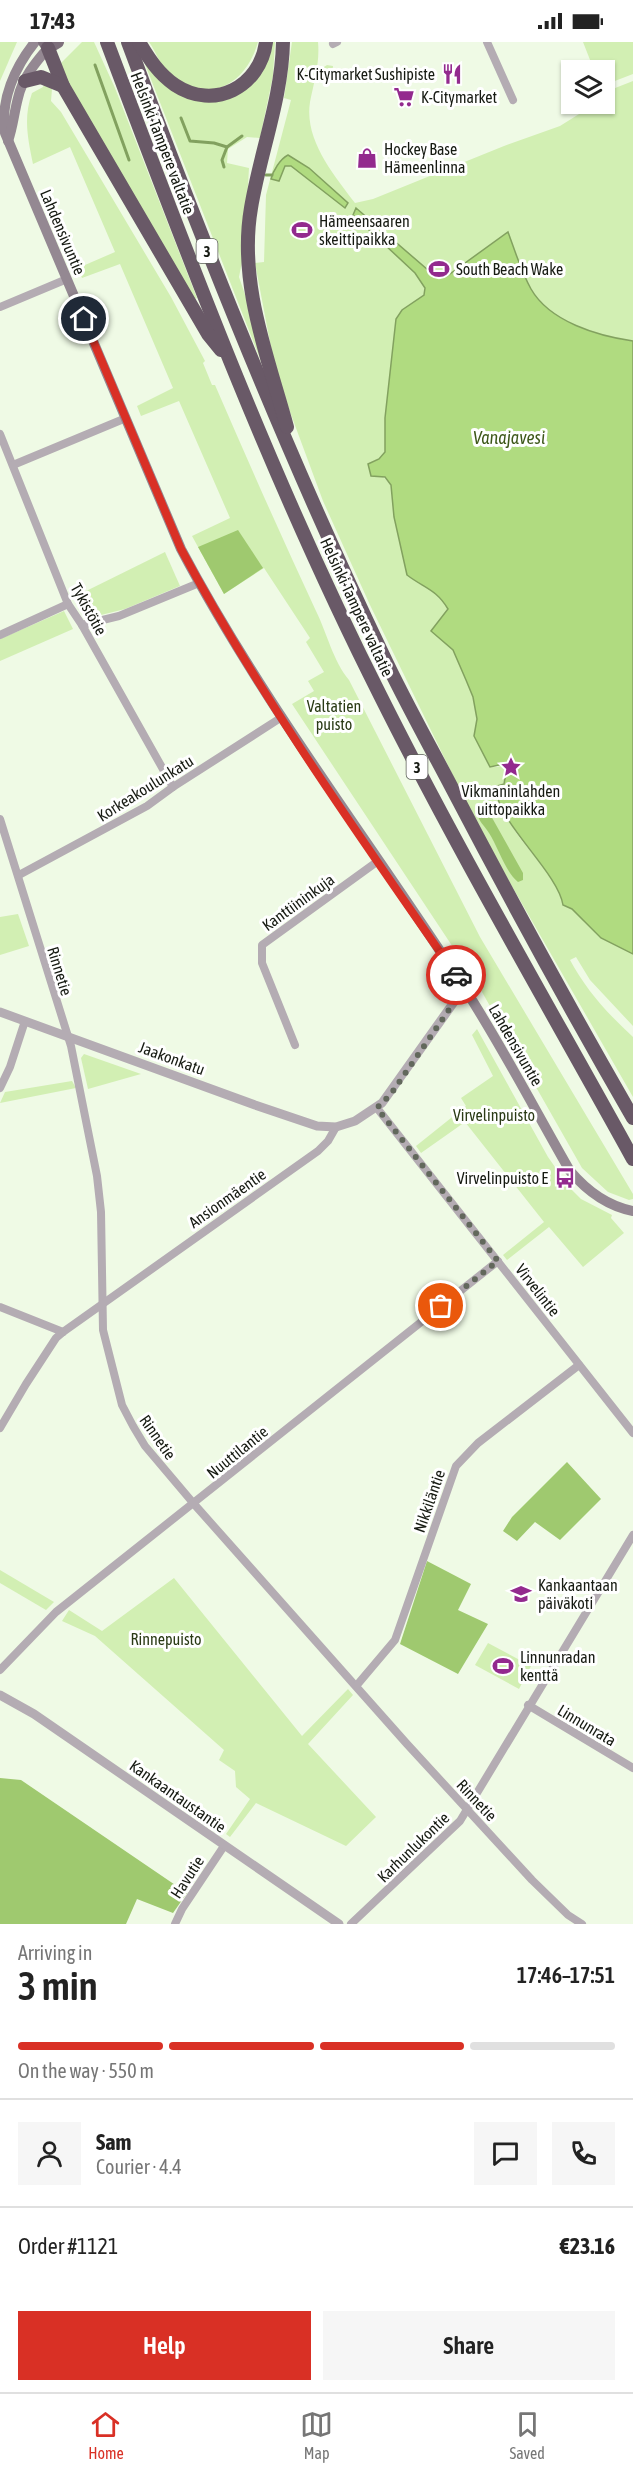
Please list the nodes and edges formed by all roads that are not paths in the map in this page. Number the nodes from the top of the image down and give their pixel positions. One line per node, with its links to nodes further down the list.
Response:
1 (107, 42): 14 (highway, Helsinki-Tampere valtatie / 3)
2 (128, 42): 17 (highway, Helsinki-Tampere valtatie / 3)
3 (139, 42): 4 (highway)
4 (266, 42)
5 (283, 42): 17 (highway)
6 (487, 42): 10 (street)
7 (46, 44): 8 (main road); 9 (highway); 11 (main road, Lahdensivuntie)
8 (25, 81): 9 (highway); 11 (main road)
9 (63, 87): 14 (highway)
10 (513, 100)
11 (4, 143): 12 (main road, Lahdensivuntie)
12 (67, 279): 13 (street); 15 (main road, Lahdensivuntie)
13 (0, 307)
14 (230, 360): 37 (highway, Helsinki-Tampere valtatie / 3)
15 (126, 418): 18 (street); 19 (main road, Lahdensivuntie)
16 (0, 434): 18 (street, Tykistötie)
17 (293, 456): 35 (highway, Helsinki-Tampere valtatie / 3)
18 (13, 465): 20 (street, Tykistötie)
19 (199, 583): 21 (street); 23 (main road, Lahdensivuntie)
20 (68, 604): 21 (street, Tykistötie); 22 (street)
21 (82, 625): 24 (street, Tykistötie)
22 (0, 635)
23 (282, 717): 24 (street, Korkeakoulunkatu); 26 (main road, Lahdensivuntie)
24 (173, 787): 27 (street, Korkeakoulunkatu)
25 (0, 819): 27 (street, Rinnetie)
26 (378, 861): 28 (main road, Lahdensivuntie); 32 (street, Kanttiininkuja)
27 (19, 875): 31 (street, Rinnetie)
28 (464, 988): 34 (street); 38 (main road, Lahdensivuntie)
29 (0, 1012): 30 (street, Jaakonkatu)
30 (26, 1021): 31 (street, Jaakonkatu); 33 (street)
31 (66, 1035): 36 (street, Jaakonkatu); 40 (street, Rinnetie)
32 (295, 1045)
33 (0, 1088)
34 (377, 1108): 36 (street); 39 (street, Virvelintie)
35 (633, 1118)
36 (336, 1127): 40 (street, Ansionmäentie)
37 (633, 1159)
38 (633, 1211)
39 (498, 1261): 43 (street, Virvelintie); 46 (street, Nuuttilantie)
40 (103, 1302): 42 (street, Ansionmäentie); 46 (street, Rinnetie)
41 (0, 1307): 42 (street)
42 (63, 1332): 44 (street, Ansionmäentie)
43 (579, 1365): 45 (street, Virvelintie); 49 (street, Nikkiläntie)
44 (0, 1428)
45 (633, 1433)
46 (194, 1504): 48 (street, Nuuttilantie); 49 (street, Rinnetie)
47 (633, 1535): 51 (street, Karhunlukontie)
48 (0, 1670)
49 (357, 1685): 53 (street, Rinnetie)
50 (0, 1695): 54 (street, Kankaantaustantie)
51 (528, 1705): 52 (street, Linnunrata); 53 (street, Karhunlukontie)
52 (633, 1768)
53 (467, 1809): 57 (street, Karhunlukontie); 58 (street, Rinnetie)
54 (224, 1846): 55 (street, Havutie); 56 (street, Kankaantaustantie)
55 (175, 1924)
56 (339, 1924)
57 (351, 1924)
58 (582, 1924)

